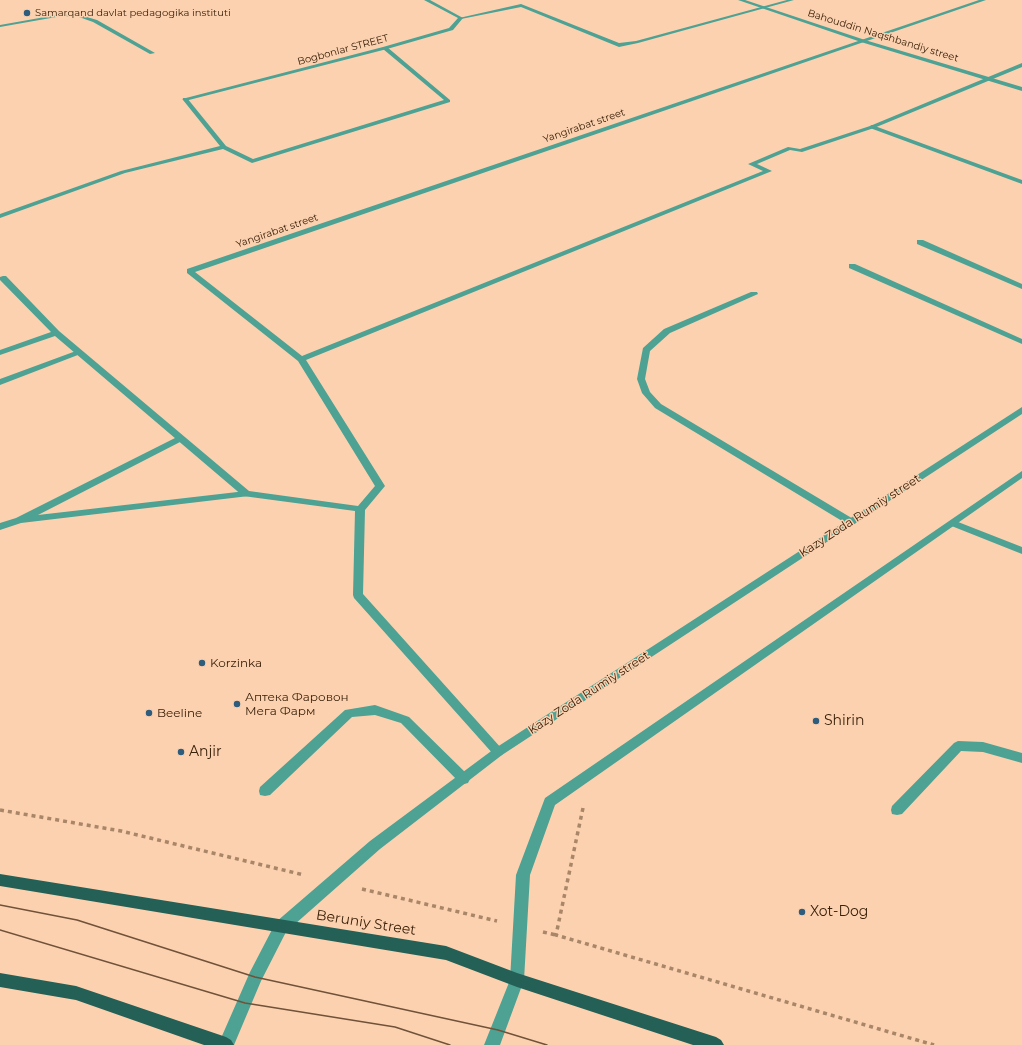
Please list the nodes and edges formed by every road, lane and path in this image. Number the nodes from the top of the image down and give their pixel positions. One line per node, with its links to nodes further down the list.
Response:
1 (426, 0): 6 (street)
2 (740, 0): 5 (street, Bahouddin Naqshbandiy street)
3 (792, 0): 5 (street)
4 (984, 0): 8 (street)
5 (765, 8): 6 (street); 8 (street, Bahouddin Naqshbandiy street)
6 (461, 18): 9 (street, Bogbonlar STREET)
7 (0, 26): 10 (street)
8 (863, 41): 12 (street, Bahouddin Naqshbandiy street); 27 (street)
9 (385, 48): 15 (street, Bogbonlar STREET); 15 (street)
10 (152, 53)
11 (1022, 65): 12 (street)
12 (991, 78): 13 (street, Bahouddin Naqshbandiy street); 14 (street)
13 (1022, 89)
14 (872, 127): 16 (street); 27 (street)
15 (224, 147): 17 (street)
16 (1022, 182)
17 (0, 216)
18 (920, 242): 21 (street)
19 (852, 266): 24 (street)
20 (1, 277): 23 (street)
21 (1022, 287)
22 (754, 294): 35 (street)
23 (56, 333): 25 (street); 26 (street)
24 (1022, 342)
25 (0, 353)
26 (79, 353): 28 (street); 30 (street)
27 (301, 359): 33 (street)
28 (0, 382)
29 (1022, 410): 35 (street, Kazy Zoda Rumiy street)
30 (179, 439): 32 (street); 34 (street)
31 (1022, 474): 36 (street)
32 (246, 494): 33 (street); 34 (street)
33 (360, 509): 39 (street)
34 (20, 520): 37 (street)
35 (851, 522): 39 (street, Kazy Zoda Rumiy street)
36 (953, 523): 38 (street); 48 (street)
37 (0, 527)
38 (1022, 551)
39 (498, 752): 41 (street, Kazy Zoda Rumiy street)
40 (1022, 758): 45 (street)
41 (464, 779): 42 (street); 47 (street, Kazy Zoda Rumiy street)
42 (265, 791)
43 (588, 805): 50 (path)
44 (0, 810): 47 (path)
45 (897, 810)
46 (0, 880): 49 (main road, Beruniy Street)
47 (333, 882): 48 (path); 49 (street, Kazy Zoda Rumiy street)
48 (520, 926): 50 (path); 52 (street)
49 (281, 927): 52 (main road, Beruniy Street); 53 (street, Kazy Zoda Rumiy street)
50 (556, 935): 56 (path)
51 (0, 980): 53 (main road)
52 (516, 980): 54 (street); 55 (main road, Beruniy Street)
53 (226, 1045)
54 (492, 1045)
55 (716, 1045)
56 (934, 1045)

